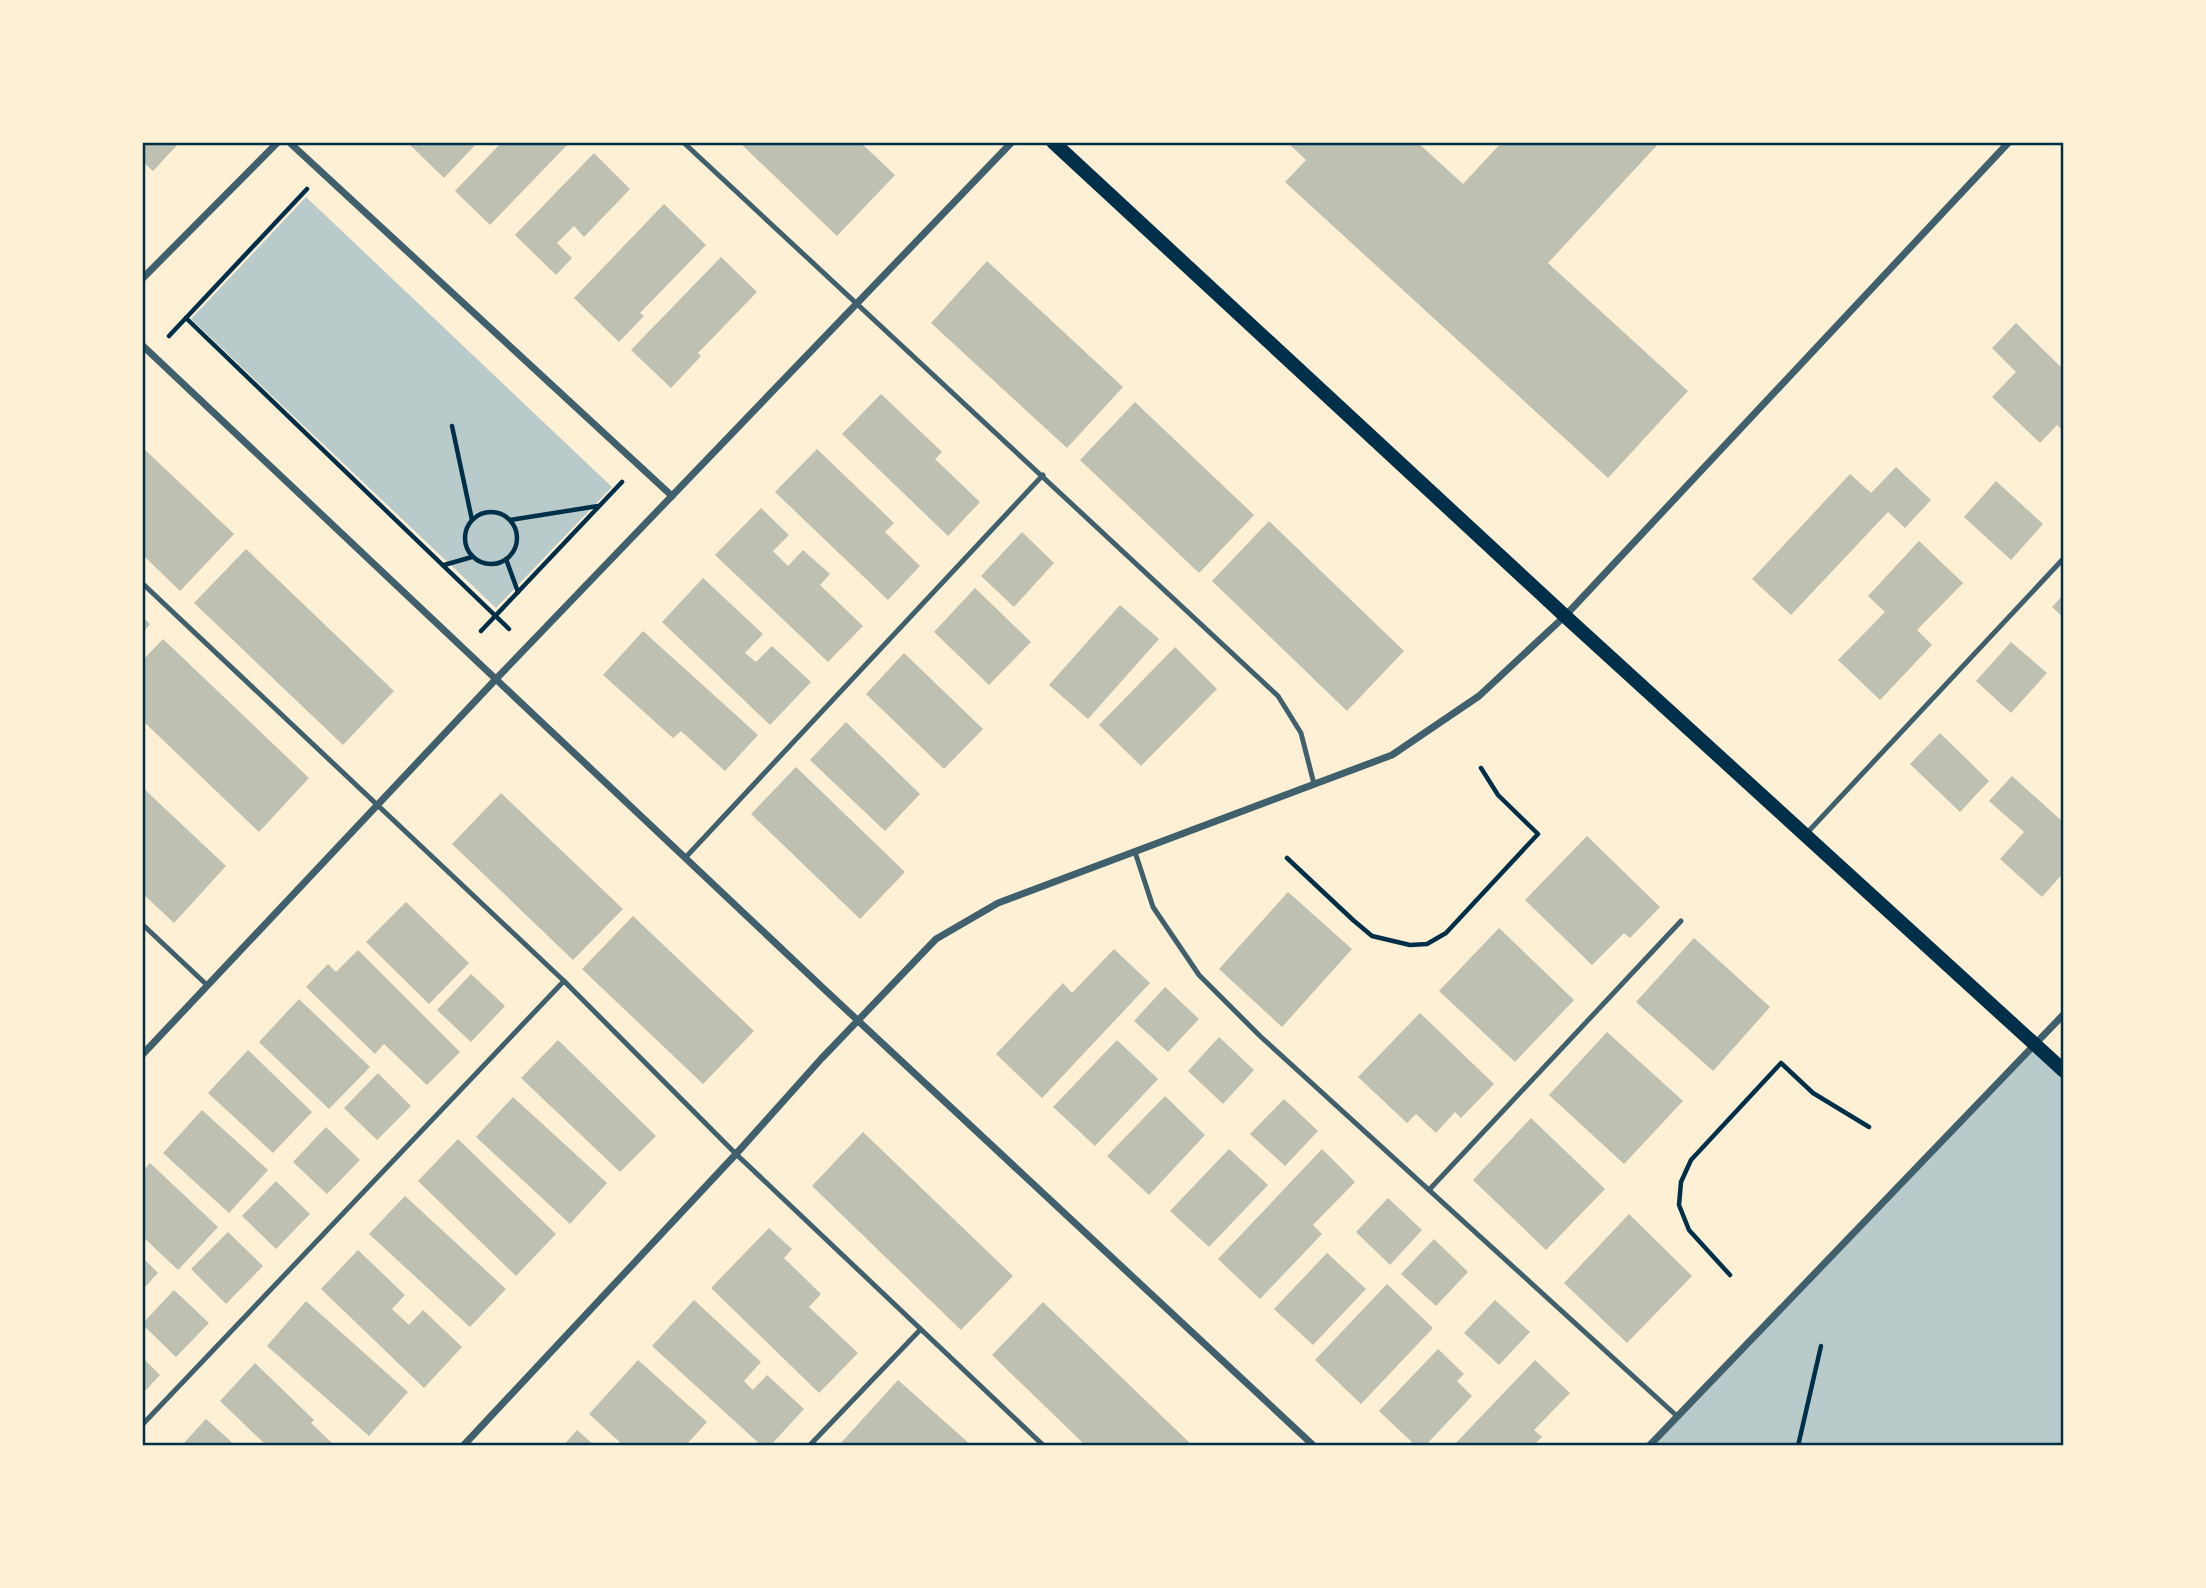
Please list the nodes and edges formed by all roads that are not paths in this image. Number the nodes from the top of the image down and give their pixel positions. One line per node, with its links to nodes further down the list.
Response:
1 (278, 142): 7 (street)
2 (289, 142): 11 (street)
3 (684, 142): 8 (lane)
4 (1012, 142): 8 (street)
5 (1053, 142): 14 (main road)
6 (2009, 142): 14 (street)
7 (142, 279)
8 (858, 302): 10 (lane); 11 (street)
9 (142, 345): 15 (street)
10 (1043, 475): 16 (lane); 20 (lane)
11 (672, 496): 15 (street)
12 (2064, 558): 18 (lane)
13 (142, 583): 17 (lane)
14 (1565, 617): 16 (street); 18 (main road)
15 (496, 679): 17 (street); 20 (street)
16 (1314, 784): 19 (street)
17 (378, 805): 23 (lane); 24 (street)
18 (1804, 836): 27 (main road)
19 (1135, 852): 26 (street); 31 (lane)
20 (685, 858): 26 (street)
21 (1681, 922): 31 (lane)
22 (142, 924): 24 (lane)
23 (564, 981): 30 (lane); 34 (lane)
24 (208, 986): 28 (street)
25 (2064, 1014): 27 (street)
26 (857, 1020): 30 (street); 38 (street)
27 (2036, 1045): 29 (main road); 33 (street)
28 (142, 1055)
29 (2064, 1071)
30 (736, 1154): 32 (lane); 35 (street)
31 (1429, 1190): 33 (lane)
32 (920, 1330): 36 (lane); 37 (lane)
33 (1678, 1417): 39 (street)
34 (142, 1425)
35 (463, 1446)
36 (809, 1446)
37 (1044, 1446)
38 (1314, 1446)
39 (1649, 1446)

